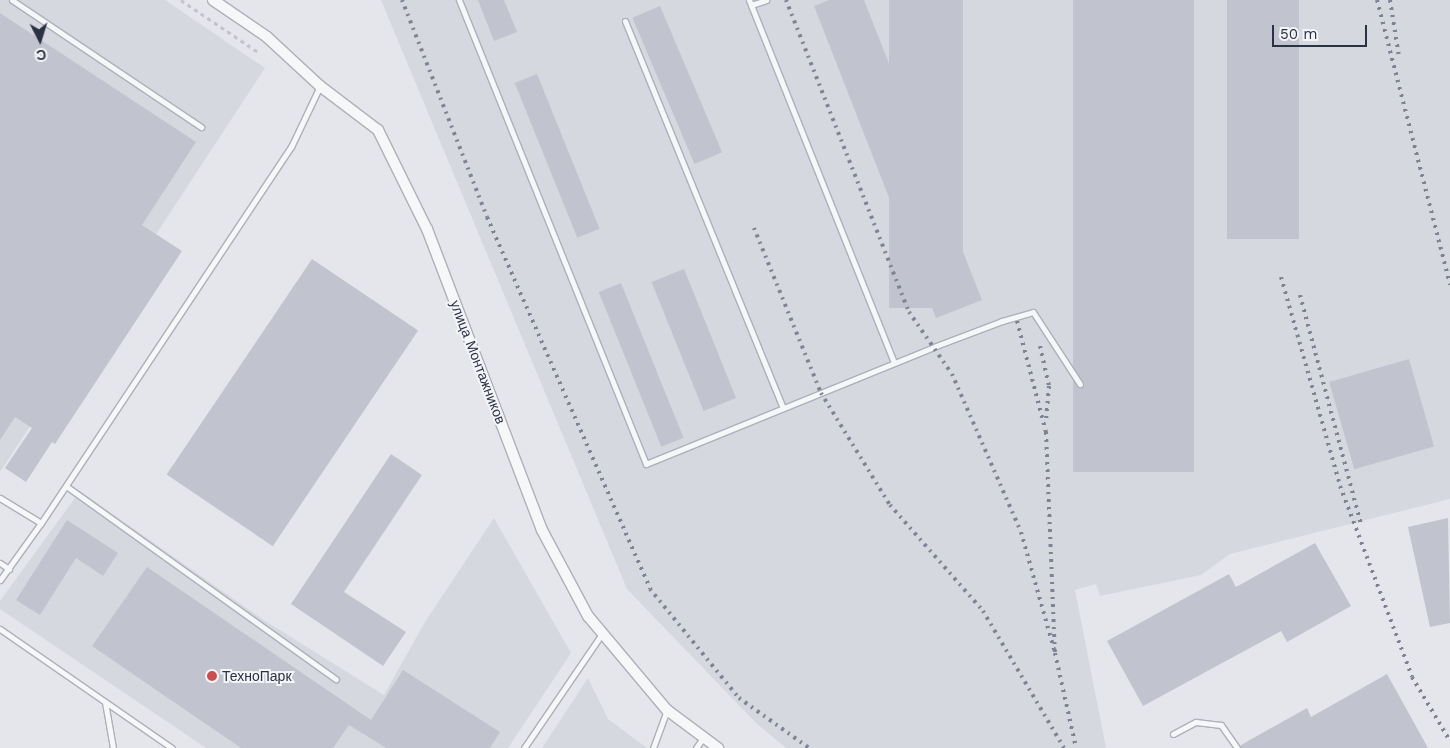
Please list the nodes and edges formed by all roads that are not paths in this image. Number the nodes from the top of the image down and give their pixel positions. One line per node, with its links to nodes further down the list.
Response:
1 (12, 0): 8 (lane)
2 (213, 0): 7 (street, улица Монтажников)
3 (459, 0): 11 (lane)
4 (766, 0): 5 (lane)
5 (750, 3): 9 (lane)
6 (625, 21): 11 (lane)
7 (320, 86): 12 (lane); 19 (street, улица Монтажников)
8 (201, 127)
9 (894, 363): 10 (lane); 11 (lane)
10 (1080, 384)
11 (783, 408)
12 (66, 486): 14 (lane); 20 (lane)
13 (0, 498): 14 (lane)
14 (41, 524): 16 (lane)
15 (0, 563): 16 (lane)
16 (9, 569): 17 (lane)
17 (0, 580)
18 (0, 629): 21 (lane)
19 (603, 632): 22 (street, улица Монтажников); 27 (lane)
20 (336, 679)
21 (105, 702): 25 (lane); 26 (lane)
22 (667, 710): 24 (street, улица Монтажников); 28 (lane)
23 (1173, 734): 31 (lane)
24 (704, 736): 29 (lane); 30 (street, улица Монтажников)
25 (113, 748)
26 (172, 748)
27 (524, 748)
28 (653, 748)
29 (696, 748)
30 (718, 748)
31 (1237, 748)

